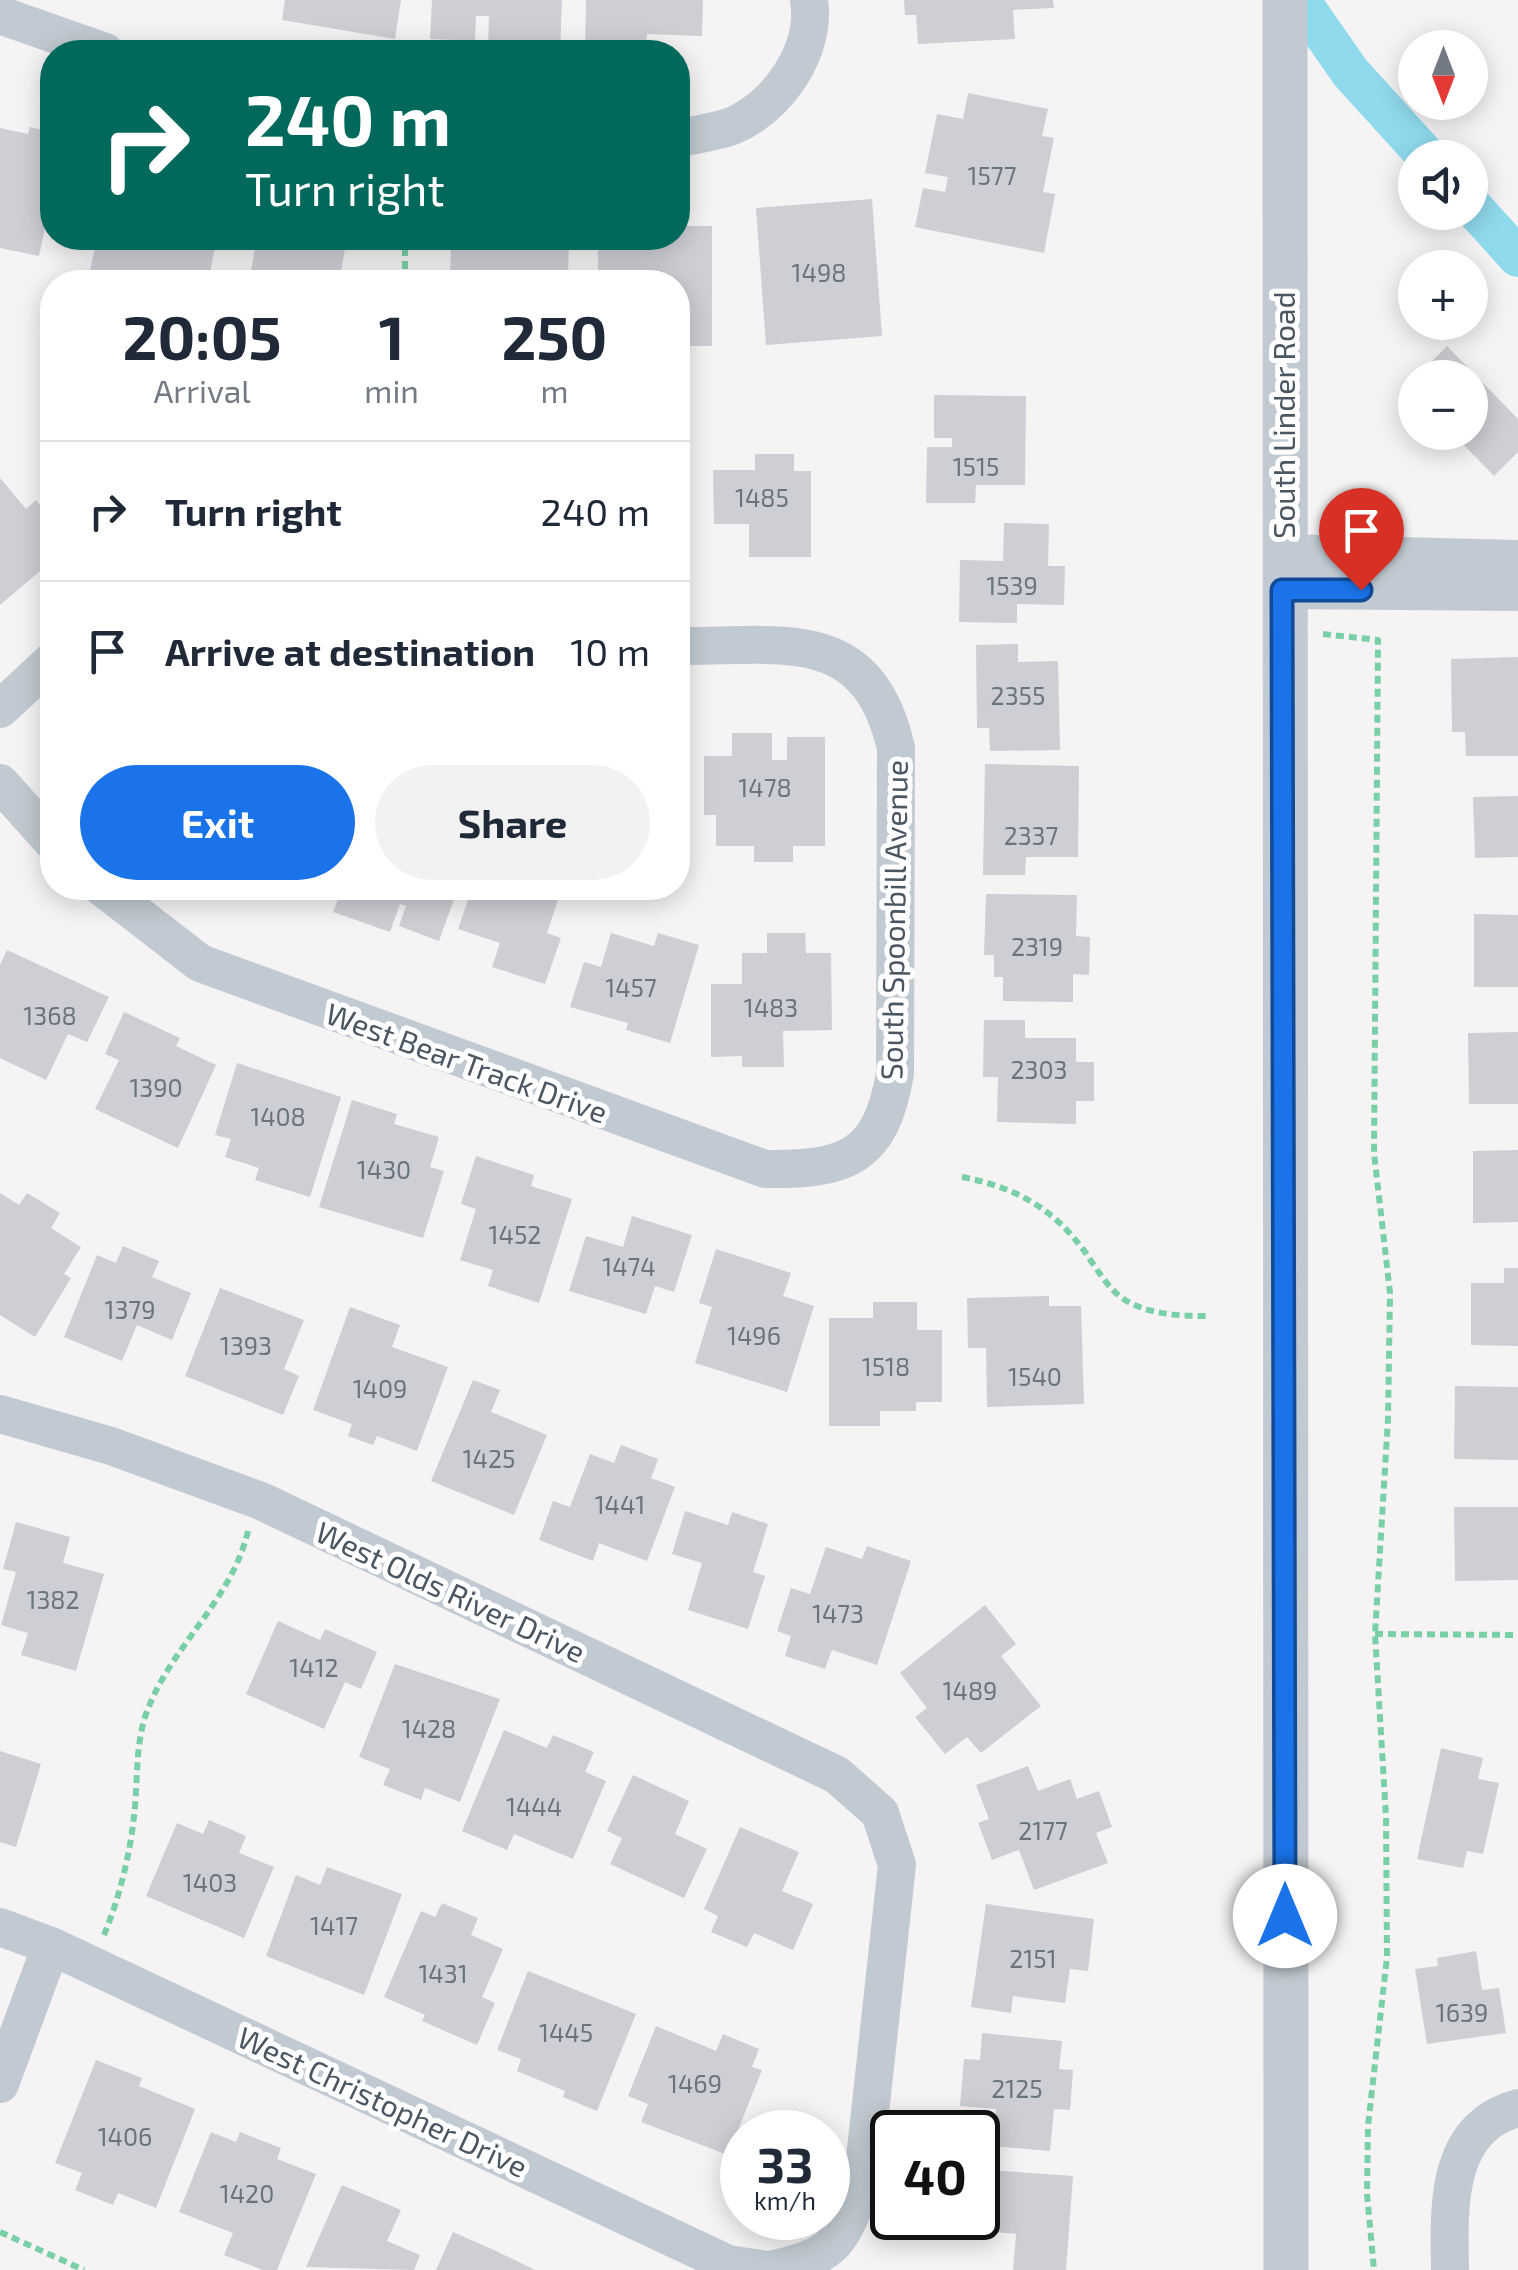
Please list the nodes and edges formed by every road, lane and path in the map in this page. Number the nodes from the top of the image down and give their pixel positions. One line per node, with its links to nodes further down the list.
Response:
1 (809, 0): 5 (street)
2 (1285, 4): 7 (street, South Linder Road)
3 (0, 16): 4 (street)
4 (70, 40)
5 (690, 135)
6 (1518, 559): 7 (street)
7 (1282, 571): 8 (street); 32 (street, South Linder Road)
8 (1518, 592)
9 (1317, 634): 21 (path)
10 (690, 646): 16 (street, South Spoonbill Avenue)
11 (40, 672): 12 (street)
12 (0, 709)
13 (0, 783): 14 (street)
14 (40, 828)
15 (119, 900): 16 (street, West Bear Track Drive)
16 (853, 1156)
17 (962, 1178): 18 (path)
18 (1209, 1316)
19 (0, 1414): 29 (street, West Olds River Drive)
20 (248, 1530): 24 (path)
21 (1375, 1634): 22 (path); 33 (path)
22 (1518, 1634)
23 (0, 1927): 25 (street, West Christopher Drive)
24 (102, 1941)
25 (51, 1946): 26 (street); 31 (street, West Christopher Drive)
26 (0, 2084)
27 (1501, 2116): 34 (street)
28 (0, 2232): 30 (path)
29 (820, 2258): 31 (street, West Christopher Drive)
30 (84, 2270)
31 (769, 2270)
32 (1286, 2270)
33 (1374, 2270)
34 (1450, 2270)

